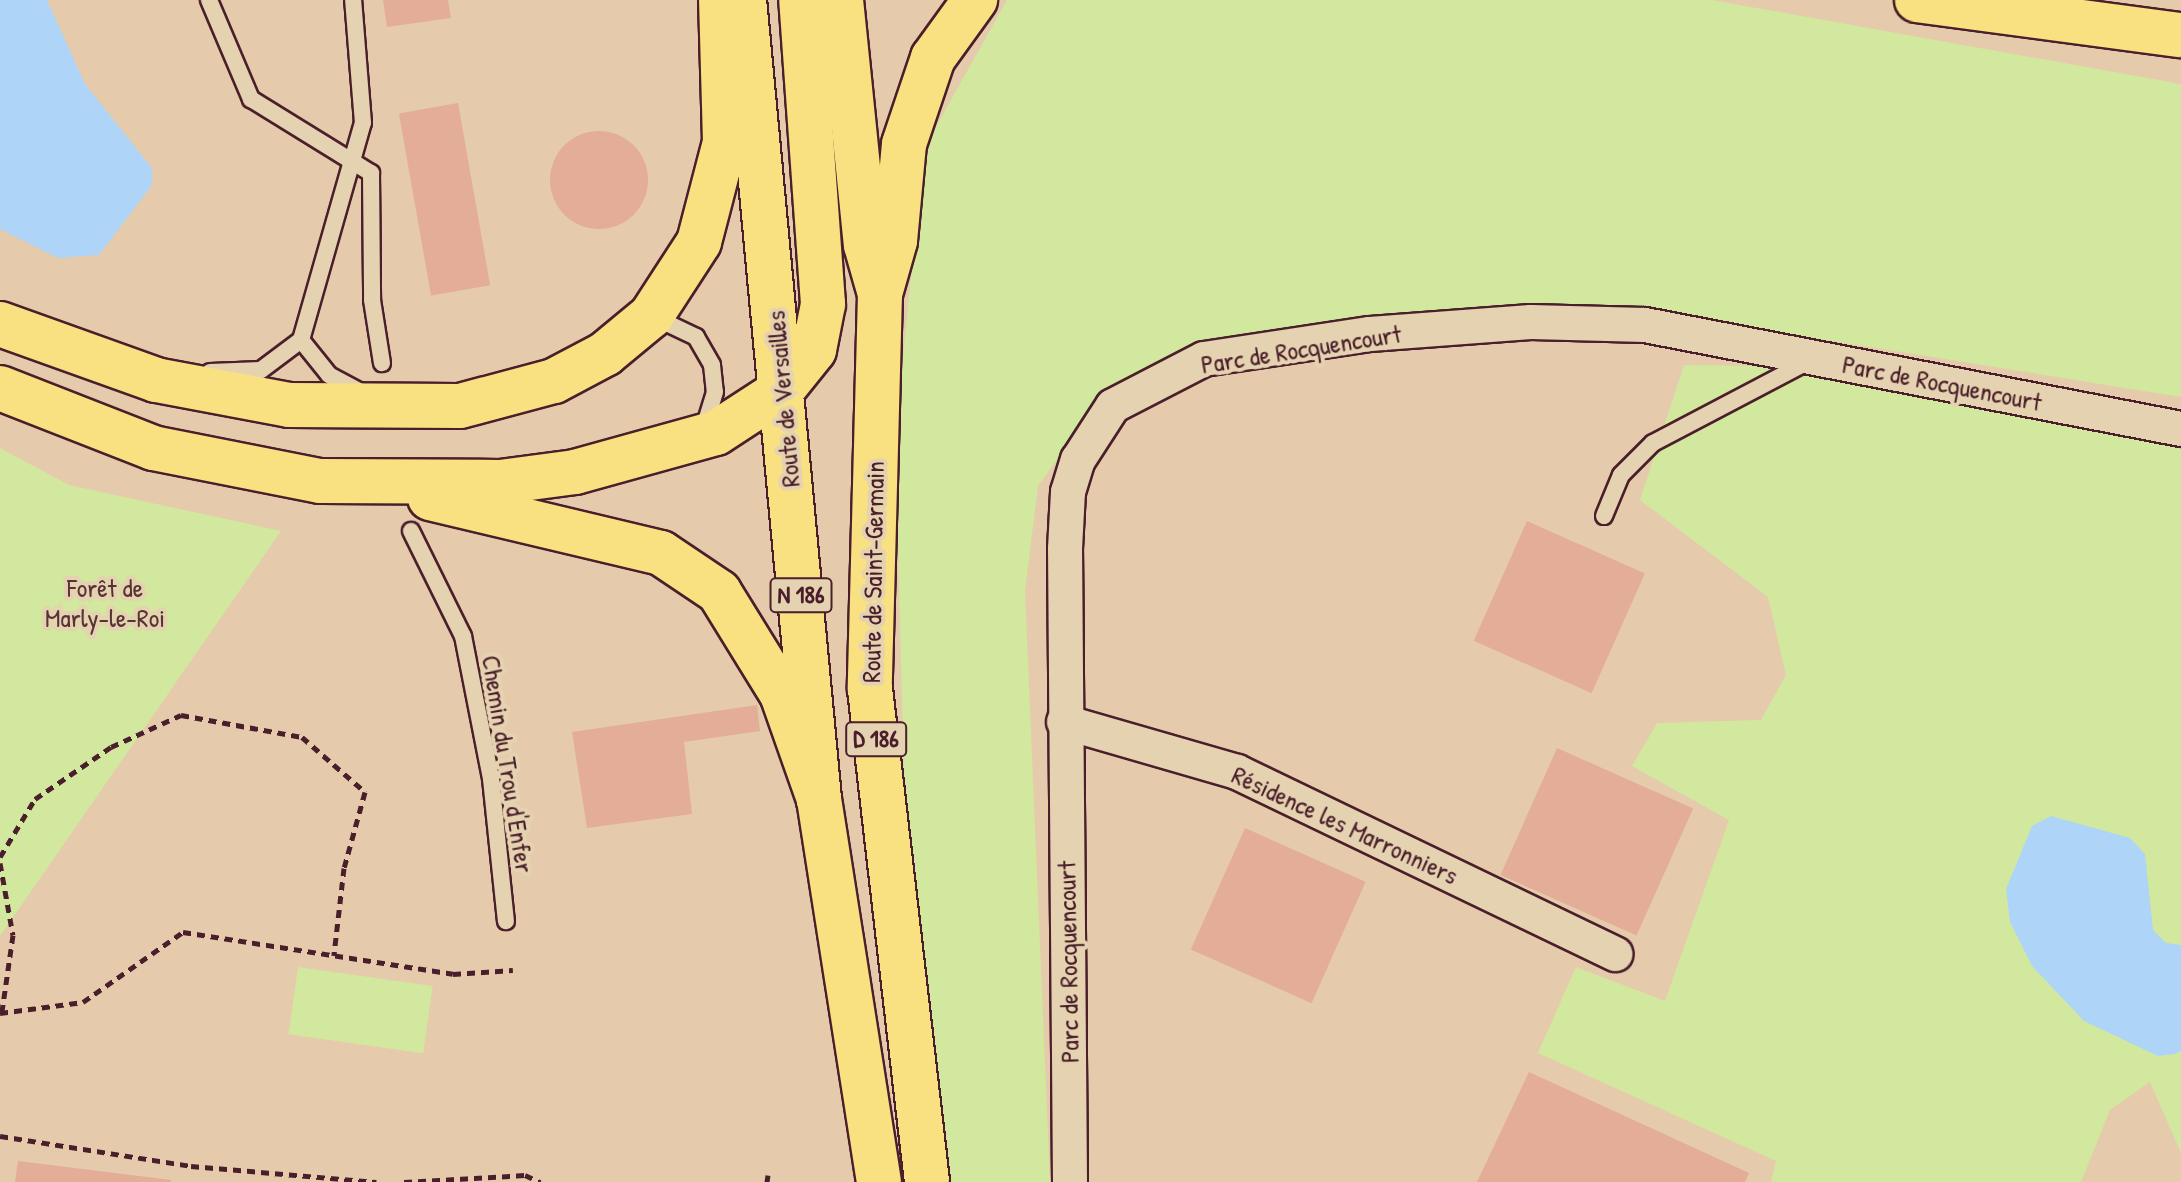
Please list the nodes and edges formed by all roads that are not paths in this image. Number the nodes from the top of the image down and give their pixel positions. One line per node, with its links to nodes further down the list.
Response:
1 (209, 0): 11 (lane)
2 (353, 0): 11 (lane)
3 (721, 0): 13 (main road)
4 (744, 0): 20 (main road, Route de Versailles / N 186)
5 (801, 0): 20 (main road)
6 (841, 0): 12 (main road)
7 (975, 0): 12 (main road)
8 (1917, 0): 9 (main road)
9 (1995, 4): 10 (main road)
10 (2181, 35)
11 (357, 161): 15 (lane); 17 (lane)
12 (880, 294): 32 (main road, Route de Saint-Germain / D 186)
13 (651, 316): 21 (main road); 23 (lane)
14 (0, 324): 18 (main road)
15 (301, 340): 18 (lane); 21 (lane)
16 (1815, 358): 22 (street, Parc de Rocquencourt); 25 (lane); 27 (street, Parc de Rocquencourt)
17 (382, 363)
18 (156, 380): 21 (main road)
19 (0, 388): 24 (main road)
20 (782, 390): 23 (main road); 28 (main road, Route de Versailles / N 186)
21 (460, 406)
22 (2181, 429)
23 (701, 437): 24 (main road)
24 (382, 484): 28 (main road)
25 (1604, 516)
26 (411, 531): 29 (lane, Chemin du Trou d'Enfer)
27 (1064, 722): 30 (street, Résidence les Marronniers); 33 (street, Parc de Rocquencourt)
28 (819, 799): 31 (main road)
29 (506, 921)
30 (1616, 954)
31 (879, 1182)
32 (927, 1182)
33 (1070, 1182)

